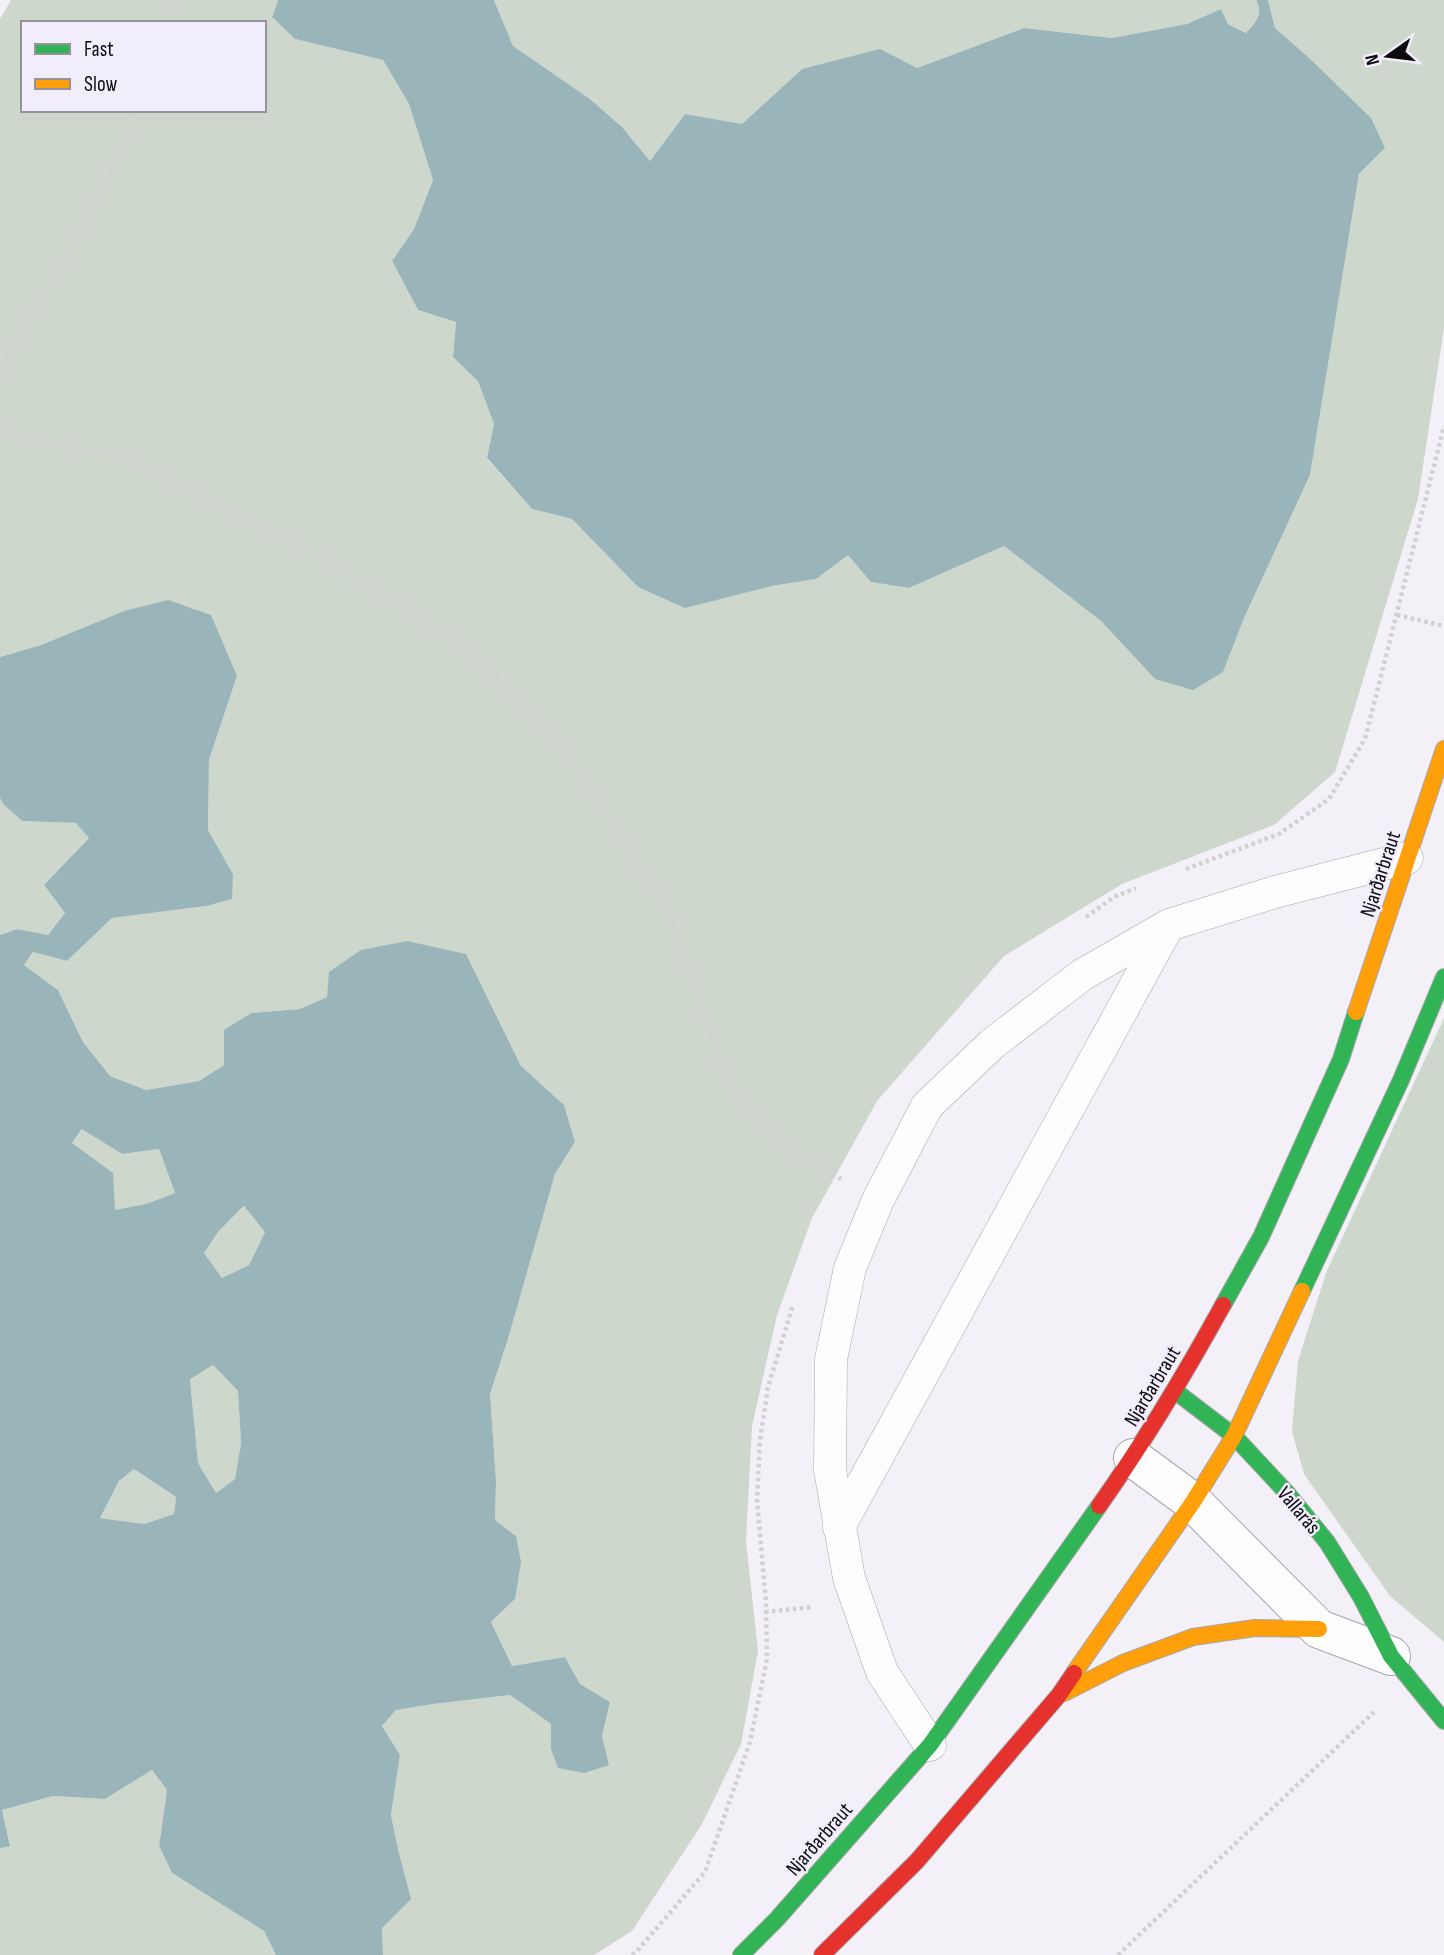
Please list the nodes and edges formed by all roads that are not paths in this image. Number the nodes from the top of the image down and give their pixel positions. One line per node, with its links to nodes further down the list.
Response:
1 (1444, 749): 2 (main road, Njarðarbraut)
2 (1407, 858): 3 (lane); 5 (main road, Njarðarbraut)
3 (1169, 925): 9 (lane); 9 (lane)
4 (1444, 977): 6 (main road)
5 (1175, 1391): 6 (main road, Vallarás); 7 (main road, Njarðarbraut)
6 (1234, 1437): 8 (main road); 11 (main road, Vallarás)
7 (1133, 1458): 8 (street, Vallarás); 14 (main road, Njarðarbraut)
8 (1193, 1502): 10 (street, Vallarás); 12 (main road)
9 (839, 1527): 14 (lane)
10 (1319, 1629): 11 (street, Vallarás); 12 (main road)
11 (1391, 1656): 13 (main road, Vallarás)
12 (1059, 1695): 16 (main road)
13 (1444, 1721)
14 (930, 1745): 15 (main road, Njarðarbraut)
15 (741, 1955)
16 (822, 1955)

